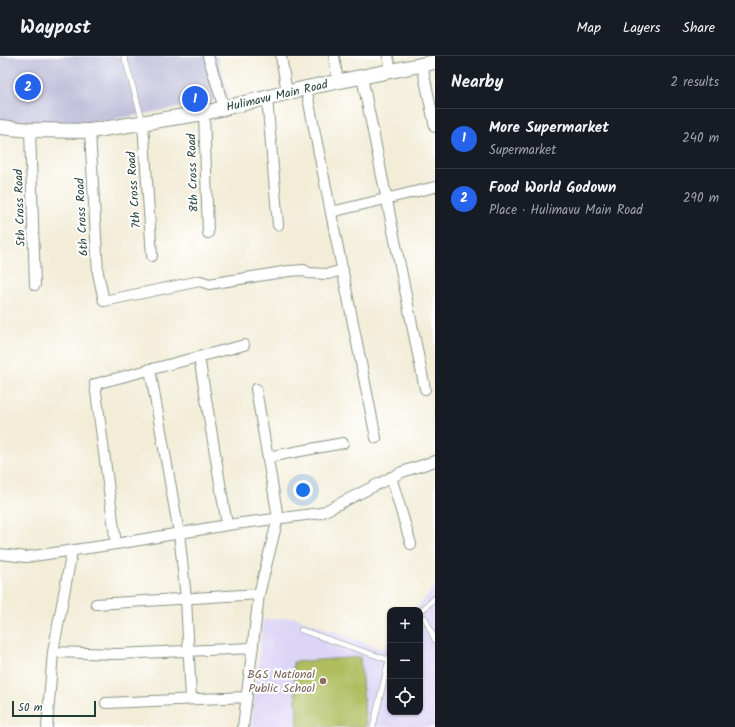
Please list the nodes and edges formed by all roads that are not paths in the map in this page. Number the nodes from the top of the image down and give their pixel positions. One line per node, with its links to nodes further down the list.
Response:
1 (124, 56): 15 (lane)
2 (208, 56): 13 (street)
3 (281, 56): 11 (street)
4 (334, 56): 9 (street)
5 (388, 56): 7 (street)
6 (429, 63): 7 (street, Hulimavu Main Road); 17 (street)
7 (390, 71): 8 (street, Hulimavu Main Road)
8 (362, 77): 9 (street, Hulimavu Main Road); 21 (street)
9 (338, 82): 10 (street, Hulimavu Main Road)
10 (306, 88): 11 (street, Hulimavu Main Road); 22 (street)
11 (287, 93): 12 (street, Hulimavu Main Road)
12 (267, 98): 13 (street, Hulimavu Main Road); 23 (street)
13 (224, 108): 14 (street, Hulimavu Main Road)
14 (204, 113): 15 (street, Hulimavu Main Road); 24 (street, 8th Cross Road)
15 (143, 123): 19 (street, Hulimavu Main Road); 25 (street, 7th Cross Road)
16 (0, 127): 18 (street, Hulimavu Main Road)
17 (435, 127)
18 (30, 130): 19 (street, Hulimavu Main Road); 27 (street, 5th Cross Road)
19 (90, 131): 26 (street, 6th Cross Road)
20 (435, 187): 21 (street)
21 (387, 198): 22 (street); 32 (street)
22 (331, 212): 26 (street)
23 (278, 225)
24 (208, 233)
25 (152, 256)
26 (342, 270): 33 (street)
27 (36, 285)
28 (244, 346): 29 (street)
29 (200, 357): 30 (street); 39 (street)
30 (150, 370): 40 (street); 41 (street)
31 (256, 389): 35 (street)
32 (425, 389)
33 (376, 438)
34 (343, 443): 35 (street)
35 (268, 457): 38 (street)
36 (435, 461): 37 (street)
37 (391, 478): 38 (street); 42 (street)
38 (278, 518): 39 (street); 45 (street)
39 (227, 525): 40 (street)
40 (179, 533): 41 (street); 46 (street)
41 (116, 544): 43 (street)
42 (411, 544)
43 (72, 551): 44 (street); 55 (street)
44 (0, 554)
45 (260, 594): 46 (street); 53 (street)
46 (186, 598): 48 (street); 54 (street)
47 (435, 598): 49 (lane)
48 (96, 604)
49 (423, 609)
50 (423, 618): 52 (lane)
51 (301, 630): 56 (lane)
52 (435, 640)
53 (253, 648): 54 (street); 58 (street)
54 (189, 650): 55 (street); 59 (street)
55 (53, 652): 61 (street)
56 (387, 656)
57 (387, 666): 63 (lane)
58 (247, 697): 59 (street); 62 (street)
59 (192, 700): 60 (street)
60 (106, 703)
61 (47, 727)
62 (243, 727)
63 (373, 727)

